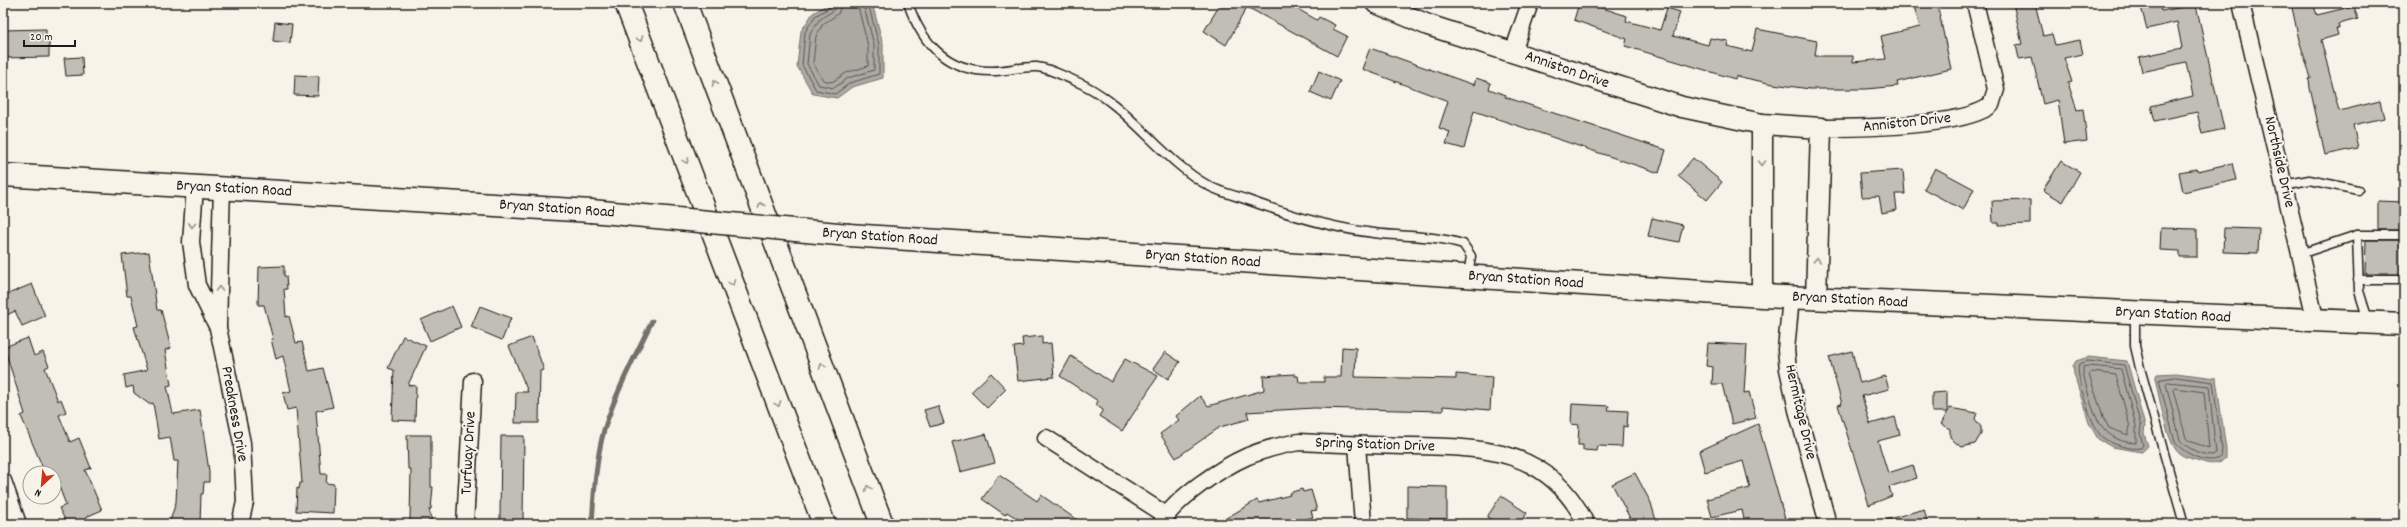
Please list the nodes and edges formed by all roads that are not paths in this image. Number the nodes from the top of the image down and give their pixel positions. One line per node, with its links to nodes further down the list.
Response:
1 (626, 3): 38 (main road, one-way to 38)
2 (685, 3): 39 (main road, one-way to 2)
3 (908, 3): 19 (lane)
4 (1376, 3): 8 (street, Anniston Drive)
5 (1530, 3): 8 (street)
6 (1976, 3): 10 (street, Anniston Drive)
7 (2241, 3): 12 (street, Northside Drive)
8 (1514, 52): 9 (street, Anniston Drive)
9 (1762, 124): 10 (street, Anniston Drive); 22 (street, one-way to 22)
10 (1821, 128): 24 (street, one-way to 10)
11 (3, 175): 13 (main road, Bryan Station Road)
12 (2284, 185): 15 (lane); 18 (street, Northside Drive)
13 (195, 186): 14 (main road, Bryan Station Road); 29 (street, Preakness Drive, one-way to 29)
14 (222, 188): 19 (main road, Bryan Station Road, bridge); 29 (street, Preakness Drive, one-way to 14)
15 (2358, 190)
16 (2357, 235): 17 (lane); 18 (lane); 20 (lane)
17 (2404, 235)
18 (2300, 254): 26 (street, Northside Drive)
19 (1468, 277): 22 (main road, Bryan Station Road)
20 (2358, 280): 21 (lane); 27 (lane)
21 (2404, 280)
22 (1762, 296): 23 (main road, Bryan Station Road)
23 (1791, 297): 24 (main road, Bryan Station Road); 42 (street, Hermitage Drive)
24 (1816, 299): 25 (main road, Bryan Station Road)
25 (2135, 314): 26 (main road, Bryan Station Road); 43 (lane)
26 (2316, 322): 27 (main road, Bryan Station Road)
27 (2369, 323): 28 (main road, Bryan Station Road)
28 (2404, 324)
29 (218, 328): 36 (street, Preakness Drive)
30 (473, 381): 37 (street, Turfway Drive)
31 (1046, 438): 34 (street)
32 (1357, 445): 34 (street, Spring Station Drive); 40 (street); 41 (street, Spring Station Drive)
33 (3, 481): 35 (street)
34 (1163, 520)
35 (18, 524)
36 (240, 524)
37 (465, 524)
38 (824, 524)
39 (882, 524)
40 (1363, 524)
41 (1586, 524)
42 (1828, 524)
43 (2184, 524)

